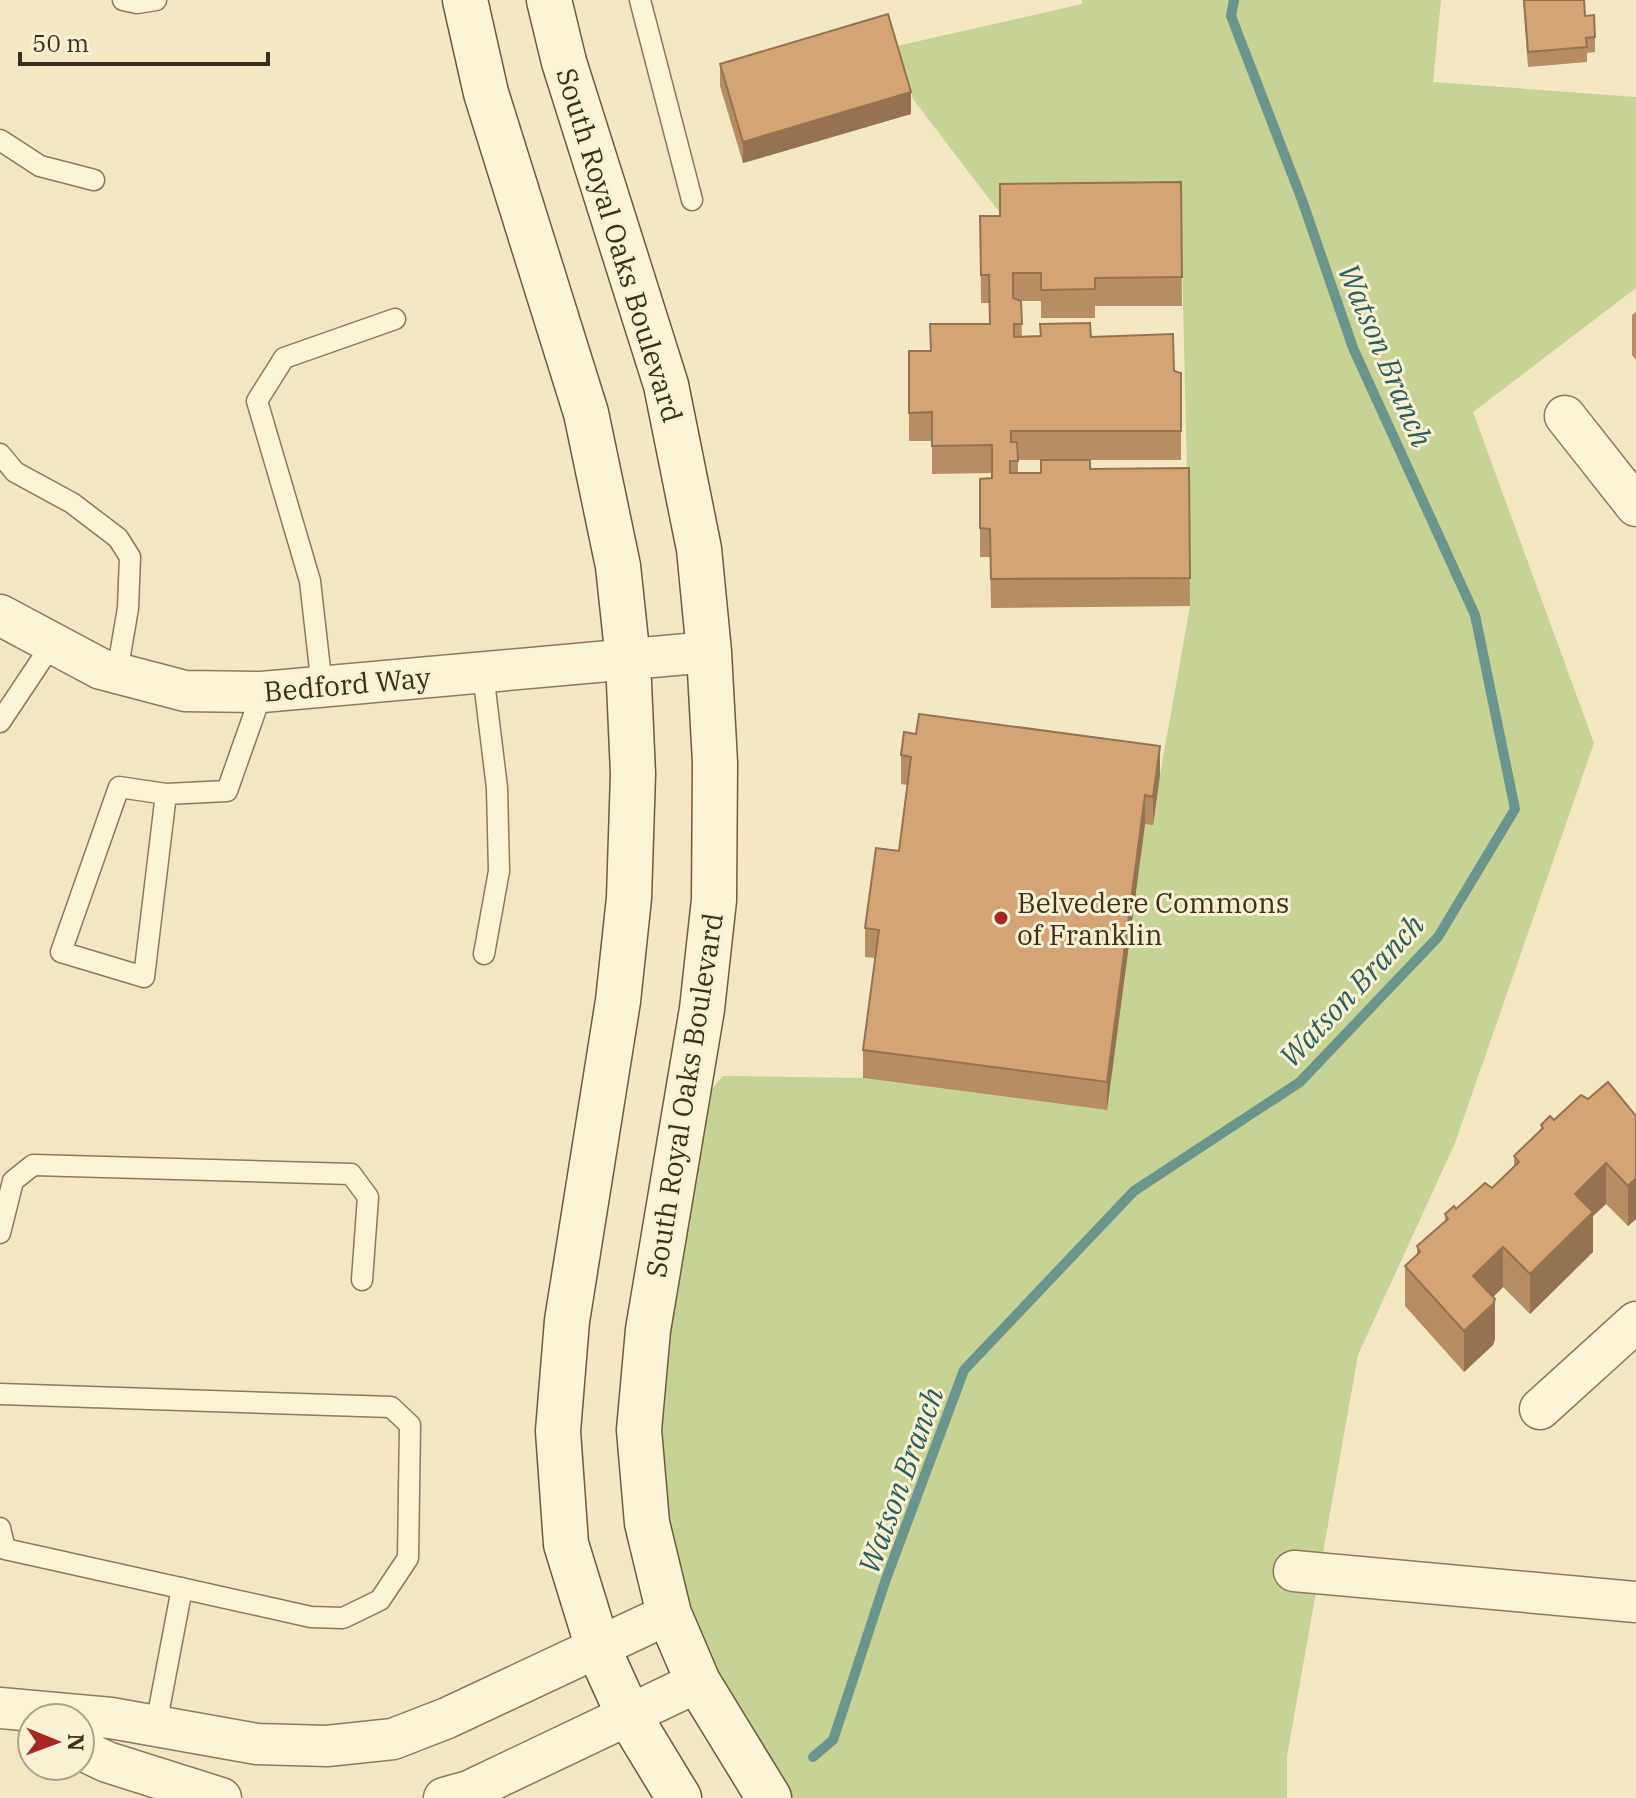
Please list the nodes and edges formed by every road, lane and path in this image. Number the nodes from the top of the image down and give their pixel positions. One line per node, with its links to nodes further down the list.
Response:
1 (123, 0): 2 (lane)
2 (156, 0)
3 (465, 0): 16 (main road)
4 (549, 0): 15 (main road, South Royal Oaks Boulevard)
5 (640, 0): 8 (lane)
6 (0, 140): 7 (lane)
7 (94, 180)
8 (692, 200)
9 (395, 319): 19 (lane)
10 (1565, 416): 12 (street)
11 (0, 454): 17 (lane)
12 (1636, 506)
13 (0, 615): 14 (street, Bedford Way)
14 (52, 644): 17 (street, Bedford Way); 21 (lane)
15 (709, 652): 16 (street, Bedford Way); 33 (main road, South Royal Oaks Boulevard)
16 (628, 660): 18 (street, Bedford Way); 34 (main road)
17 (117, 673): 20 (street, Bedford Way)
18 (483, 673): 19 (street, Bedford Way); 23 (lane)
19 (322, 687): 20 (street, Bedford Way)
20 (262, 692): 22 (lane)
21 (0, 722)
22 (166, 794): 22 (lane)
23 (484, 954)
24 (0, 1233): 25 (lane)
25 (362, 1280)
26 (1636, 1322): 28 (street)
27 (0, 1394): 31 (lane)
28 (1540, 1409)
29 (0, 1528): 31 (lane)
30 (1294, 1571): 32 (street)
31 (182, 1588): 38 (lane)
32 (1636, 1602)
33 (669, 1614): 34 (street); 35 (main road, South Royal Oaks Boulevard)
34 (598, 1648): 37 (main road); 38 (street)
35 (698, 1682): 37 (street); 43 (main road, South Royal Oaks Boulevard)
36 (0, 1709): 38 (street)
37 (628, 1714): 41 (street); 42 (main road)
38 (156, 1725)
39 (96, 1757): 40 (street)
40 (221, 1798)
41 (444, 1798)
42 (679, 1798)
43 (769, 1798)

